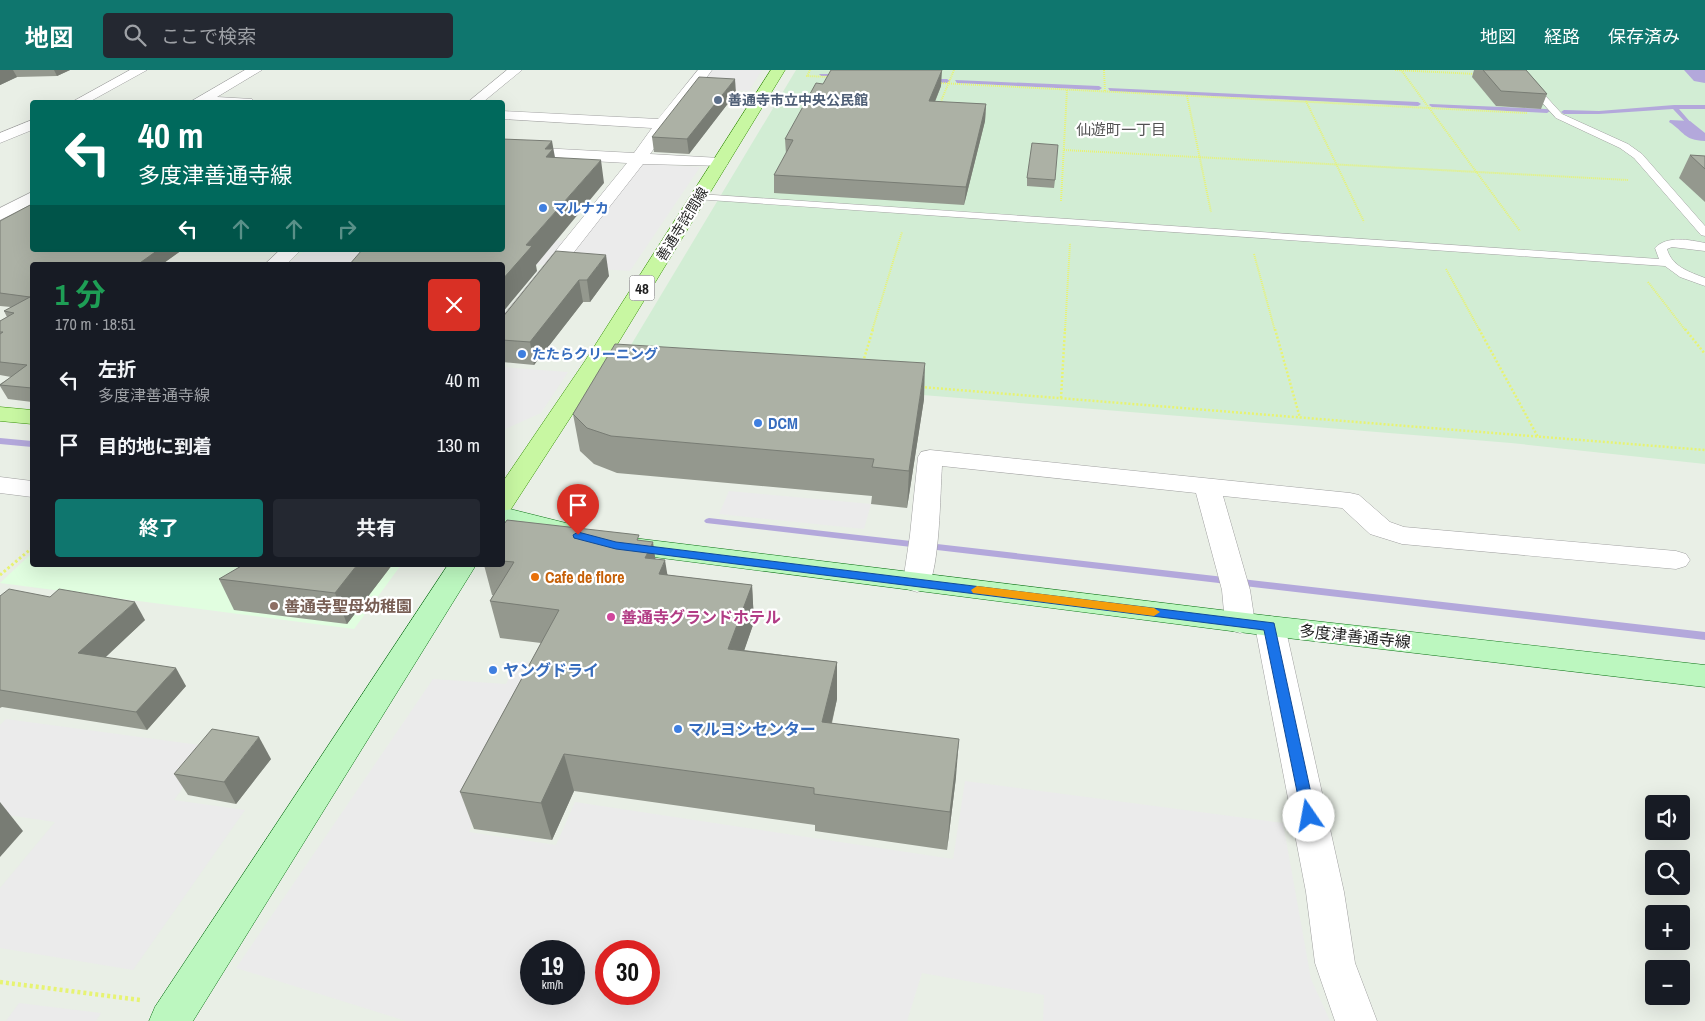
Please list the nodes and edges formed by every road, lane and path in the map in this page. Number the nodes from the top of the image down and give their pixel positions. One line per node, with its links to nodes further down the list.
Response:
1 (140, 70): 18 (street)
2 (255, 70): 19 (street)
3 (515, 70): 20 (street)
4 (705, 70): 28 (street)
5 (778, 70): 35 (main road, 善通寺詫間線 / 48)
6 (810, 70): 12 (path)
7 (954, 70): 14 (path)
8 (1104, 70): 16 (path)
9 (1395, 70): 10 (path)
10 (1401, 70): 11 (path); 22 (path)
11 (1521, 73): 25 (lane)
12 (835, 78)
13 (930, 83): 14 (path)
14 (950, 84): 15 (path); 23 (path)
15 (1066, 90): 16 (path); 32 (path)
16 (1105, 92): 17 (path)
17 (1186, 96): 21 (path); 33 (path)
18 (83, 100)
19 (202, 100)
20 (478, 100)
21 (1306, 101): 22 (path); 36 (path)
22 (1428, 108): 25 (path); 37 (path)
23 (937, 110)
24 (505, 115): 28 (street)
25 (1558, 115): 38 (lane)
26 (8, 118): 27 (street)
27 (30, 120)
28 (662, 124): 34 (street)
29 (30, 126): 30 (street)
30 (0, 138)
31 (505, 150): 34 (street)
32 (1064, 150): 33 (path); 43 (path)
33 (1199, 157): 36 (path); 44 (path)
34 (639, 158): 35 (street); 54 (street)
35 (720, 162): 40 (main road, 善通寺詫間線 / 48)
36 (1336, 164): 37 (path); 47 (path)
37 (1476, 172): 38 (path); 50 (path)
38 (1661, 182): 45 (lane)
39 (30, 197): 42 (street)
40 (699, 197): 41 (lane); 67 (main road, 善通寺詫間線 / 48)
41 (909, 212): 43 (lane); 56 (path)
42 (0, 215)
43 (1066, 222): 44 (lane); 58 (path)
44 (1215, 232): 46 (lane)
45 (1705, 233)
46 (1248, 234): 47 (lane); 61 (path)
47 (1374, 243): 48 (lane)
48 (1433, 247): 50 (lane); 62 (path)
49 (1705, 247): 52 (lane)
50 (1537, 254): 51 (lane)
51 (1630, 260): 52 (lane); 55 (path)
52 (1667, 263): 53 (lane)
53 (1705, 282)
54 (505, 326)
55 (1705, 354)
56 (863, 363)
57 (916, 387): 58 (path)
58 (1061, 398): 61 (path)
59 (0, 414): 60 (main road)
60 (30, 417)
61 (1300, 418): 62 (path)
62 (1538, 437): 63 (path)
63 (1705, 450)
64 (0, 485): 66 (street)
65 (1207, 486): 70 (street); 73 (street); 74 (street)
66 (30, 489)
67 (505, 498)
68 (505, 516): 73 (main road, 多度津善通寺線)
69 (30, 550): 72 (path)
70 (1676, 560)
71 (461, 567): 77 (main road)
72 (0, 575)
73 (918, 582): 74 (main road, 多度津善通寺線)
74 (1255, 625): 75 (main road, 多度津善通寺線); 78 (street)
75 (1705, 676)
76 (0, 982): 77 (path)
77 (175, 1013)
78 (1356, 1021)

